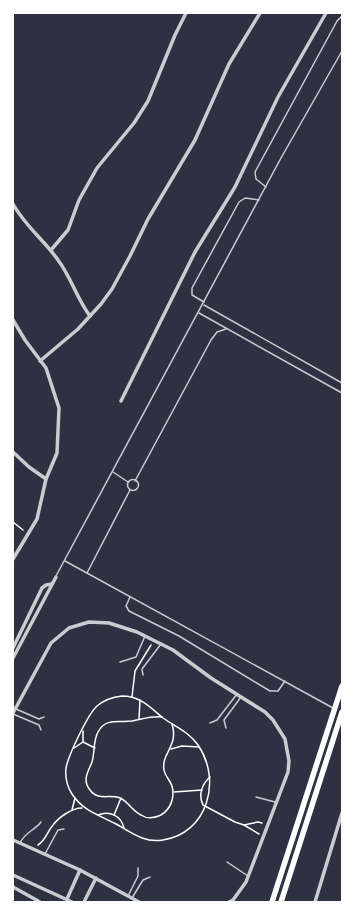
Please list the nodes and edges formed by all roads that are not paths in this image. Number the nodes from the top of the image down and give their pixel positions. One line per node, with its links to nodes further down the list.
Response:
1 (186, 13): 9 (street)
2 (260, 13): 12 (street)
3 (326, 13): 18 (street)
4 (342, 16): 6 (lane)
5 (342, 51): 6 (lane)
6 (266, 187): 7 (lane)
7 (259, 200): 10 (lane); 10 (lane)
8 (13, 204): 9 (street)
9 (51, 250): 12 (street)
10 (204, 304): 11 (lane); 16 (lane)
11 (199, 313): 14 (lane); 20 (lane)
12 (90, 316): 15 (street)
13 (13, 320): 15 (street)
14 (226, 329): 17 (lane); 22 (lane)
15 (40, 361): 21 (street)
16 (342, 383)
17 (342, 393)
18 (121, 401)
19 (13, 452): 21 (street)
20 (113, 472): 23 (lane); 26 (lane)
21 (46, 479): 25 (street)
22 (135, 481): 23 (lane); 24 (lane)
23 (129, 482): 24 (lane)
24 (130, 490): 27 (lane)
25 (13, 559)
26 (65, 561): 27 (lane); 28 (lane)
27 (87, 573): 30 (lane)
28 (56, 577): 29 (street)
29 (52, 584): 33 (street); 34 (street)
30 (131, 597): 37 (lane); 37 (lane)
31 (145, 636): 32 (street); 35 (lane); 40 (street)
32 (161, 644): 36 (lane); 39 (street)
33 (13, 648)
34 (13, 658)
35 (120, 662)
36 (143, 675)
37 (285, 681): 41 (lane)
38 (342, 686): 41 (main road)
39 (239, 695): 45 (lane); 46 (lane); 49 (street)
40 (16, 709): 43 (street); 44 (lane)
41 (335, 709): 71 (main road)
42 (342, 712): 72 (main road)
43 (13, 713): 47 (lane)
44 (44, 718)
45 (210, 724)
46 (226, 728)
47 (41, 730)
48 (256, 797): 49 (lane)
49 (277, 802): 60 (street)
50 (342, 813): 73 (street)
51 (41, 822): 54 (lane)
52 (64, 830): 55 (lane)
53 (13, 840): 54 (street)
54 (20, 843): 55 (street)
55 (45, 854): 58 (street)
56 (227, 862): 60 (lane)
57 (138, 868): 64 (lane)
58 (80, 870): 62 (street); 65 (street)
59 (13, 875): 65 (street)
60 (248, 876): 70 (street)
61 (150, 877): 64 (lane)
62 (96, 878): 64 (street); 68 (street)
63 (13, 887): 66 (street)
64 (130, 897): 69 (street)
65 (67, 899): 67 (street)
66 (40, 902)
67 (72, 902)
68 (84, 902)
69 (139, 902)
70 (229, 902)
71 (272, 902)
72 (281, 902)
73 (315, 902)

